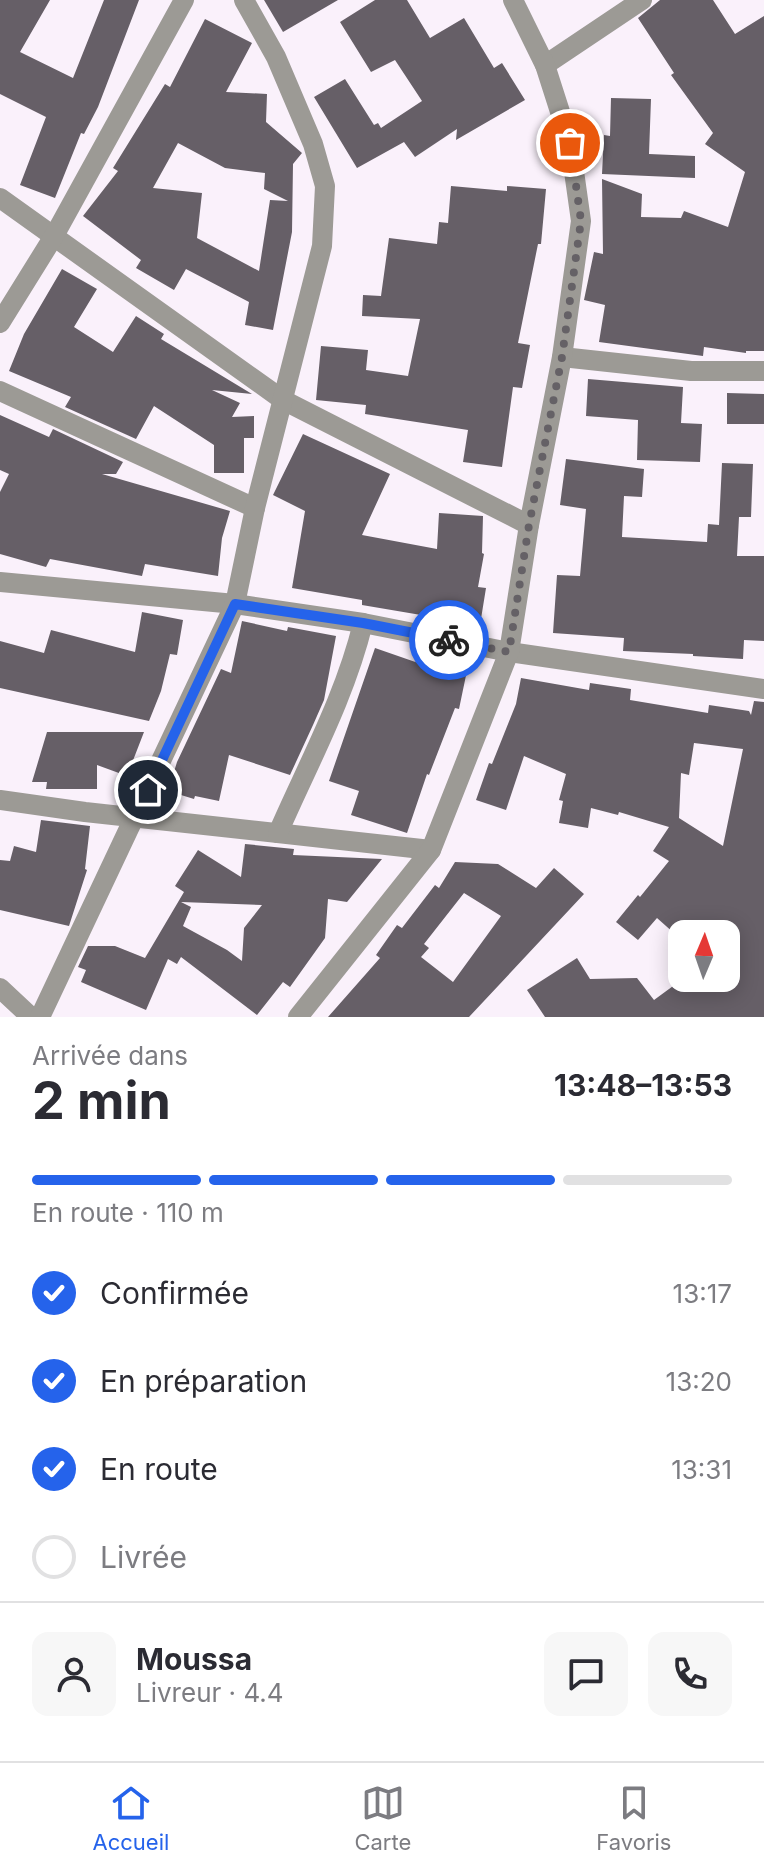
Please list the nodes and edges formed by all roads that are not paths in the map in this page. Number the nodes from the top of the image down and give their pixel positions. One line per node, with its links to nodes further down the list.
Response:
1 (184, 0): 7 (street)
2 (244, 0): 12 (street)
3 (513, 0): 5 (street)
4 (642, 0): 5 (street)
5 (545, 65): 9 (street)
6 (0, 198): 7 (street)
7 (54, 236): 8 (street); 12 (street)
8 (0, 323)
9 (562, 357): 10 (street); 14 (street)
10 (764, 371)
11 (0, 391): 13 (street)
12 (283, 400): 13 (street); 14 (street)
13 (255, 508): 16 (street)
14 (529, 525): 18 (street)
15 (0, 582): 16 (street)
16 (235, 604): 17 (street); 21 (street)
17 (363, 623): 18 (street); 22 (street)
18 (509, 652): 19 (street); 23 (street)
19 (764, 689)
20 (0, 800): 21 (street)
21 (136, 816): 22 (street); 26 (street)
22 (278, 833): 23 (street)
23 (431, 850): 27 (street)
24 (0, 988): 25 (street)
25 (31, 1017)
26 (40, 1017)
27 (298, 1017)

